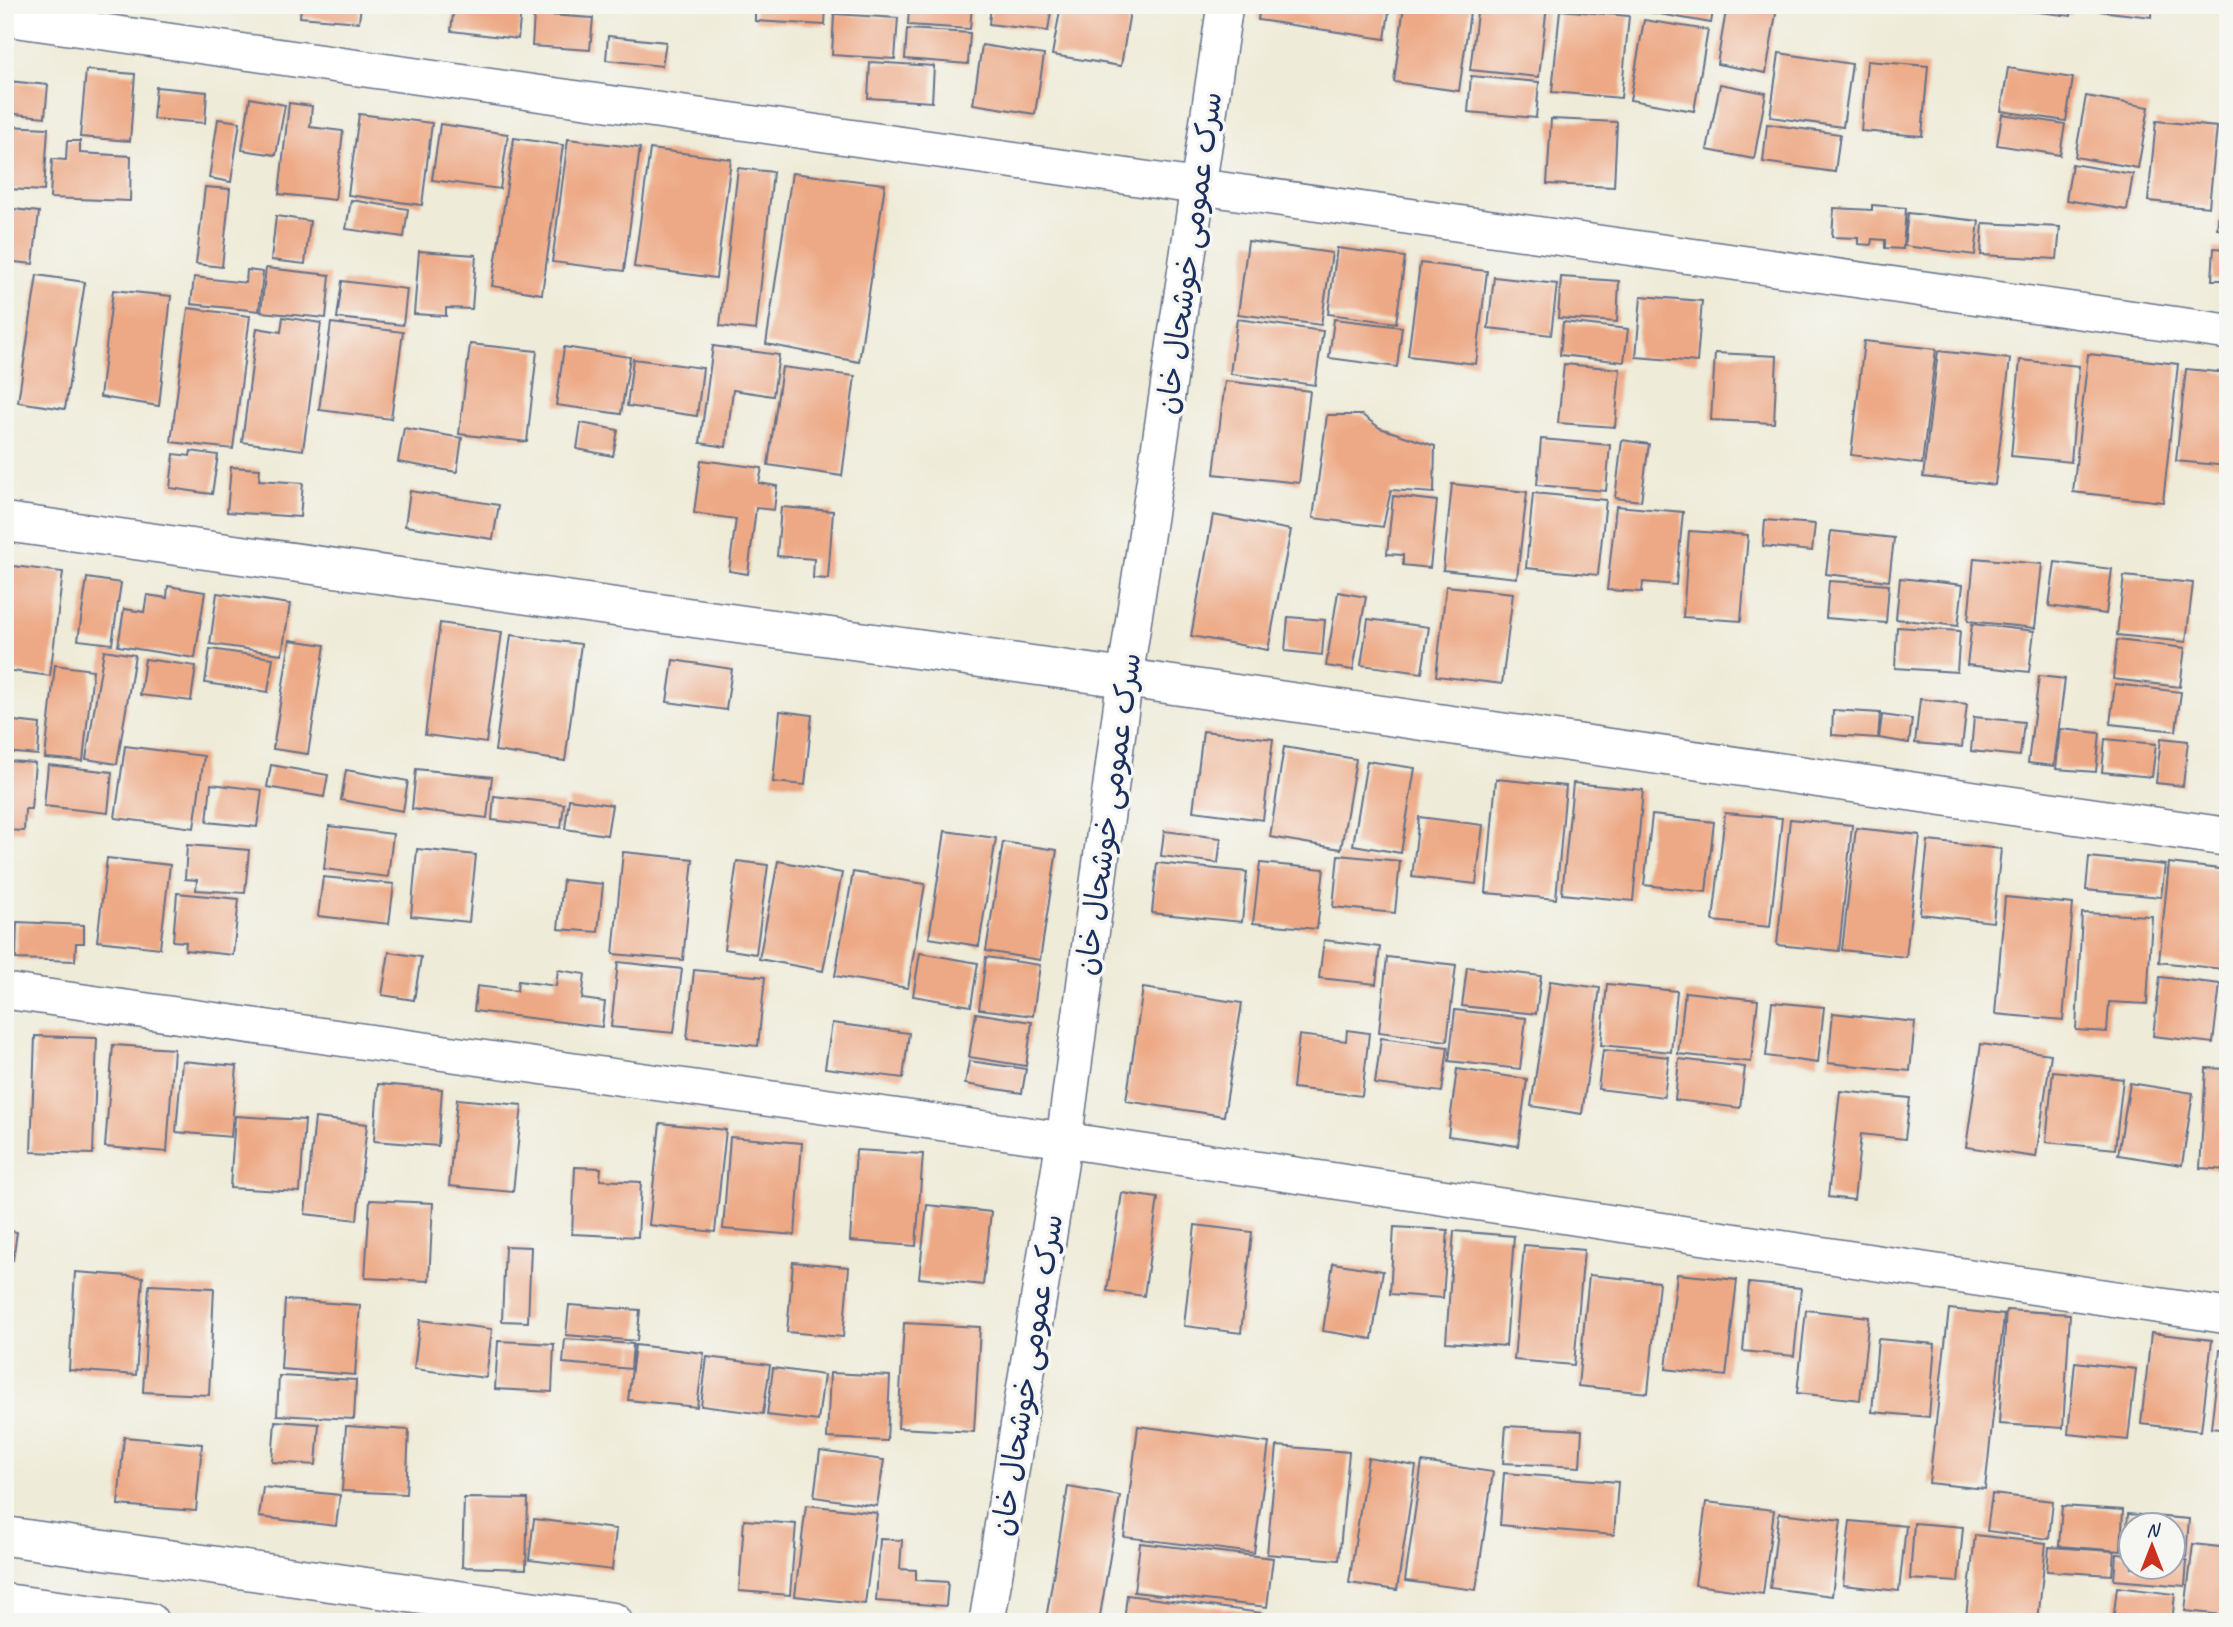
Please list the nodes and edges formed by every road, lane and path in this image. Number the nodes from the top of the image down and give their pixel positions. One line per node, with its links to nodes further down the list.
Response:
1 (1225, 5): 3 (street, سرک عمومی خوشحال خان)
2 (5, 18): 3 (street)
3 (1199, 188): 4 (street); 6 (street, سرک عمومی خوشحال خان)
4 (2228, 332)
5 (5, 522): 6 (street)
6 (1125, 678): 7 (street); 9 (street, سرک عمومی خوشحال خان)
7 (2228, 837)
8 (5, 991): 9 (street)
9 (1064, 1140): 10 (street); 15 (street, سرک عمومی خوشحال خان)
10 (2228, 1316)
11 (5, 1536): 14 (street)
12 (5, 1603): 13 (street)
13 (149, 1622)
14 (610, 1622)
15 (988, 1622)

